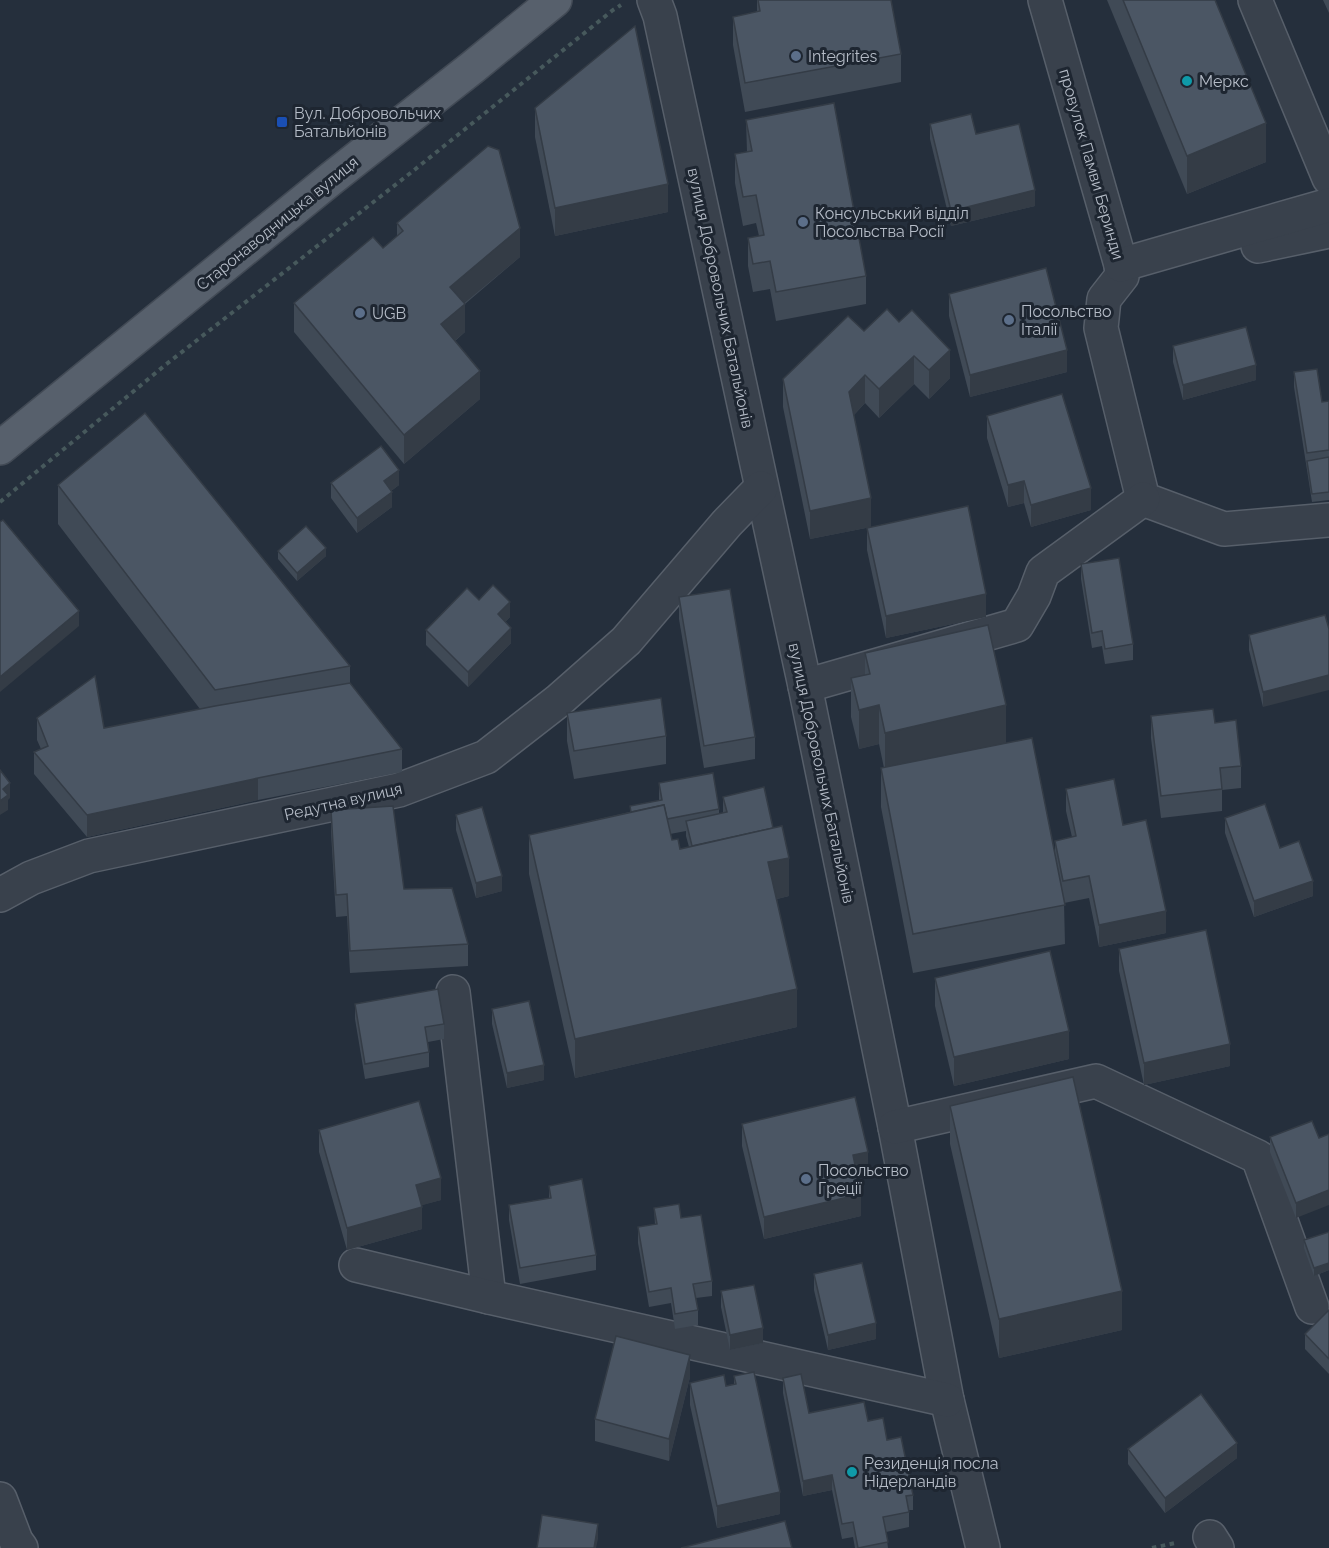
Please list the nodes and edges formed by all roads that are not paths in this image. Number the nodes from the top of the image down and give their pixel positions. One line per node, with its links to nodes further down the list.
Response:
1 (555, 0): 9 (main road, Старонаводницька вулиця)
2 (1045, 0): 8 (street, провулок Памви Беринди)
3 (1255, 0): 5 (street)
4 (641, 1): 10 (street, вулиця Добровольчих Батальйонів)
5 (1329, 178)
6 (1329, 205): 8 (street)
7 (1329, 231): 8 (street)
8 (1121, 270): 11 (street, провулок Памви Беринди)
9 (0, 448)
10 (761, 488): 13 (street, вулиця Добровольчих Батальйонів); 14 (street, Редутна вулиця)
11 (1143, 499): 12 (street); 13 (street)
12 (1329, 520)
13 (805, 686): 16 (street, вулиця Добровольчих Батальйонів)
14 (0, 895)
15 (453, 992): 18 (street)
16 (895, 1127): 19 (street); 20 (street, вулиця Добровольчих Батальйонів)
17 (356, 1265): 18 (street)
18 (489, 1297): 20 (street)
19 (1312, 1307)
20 (947, 1400): 23 (street, вулиця Добровольчих Батальйонів)
21 (0, 1498): 22 (street)
22 (21, 1548)
23 (983, 1548)

